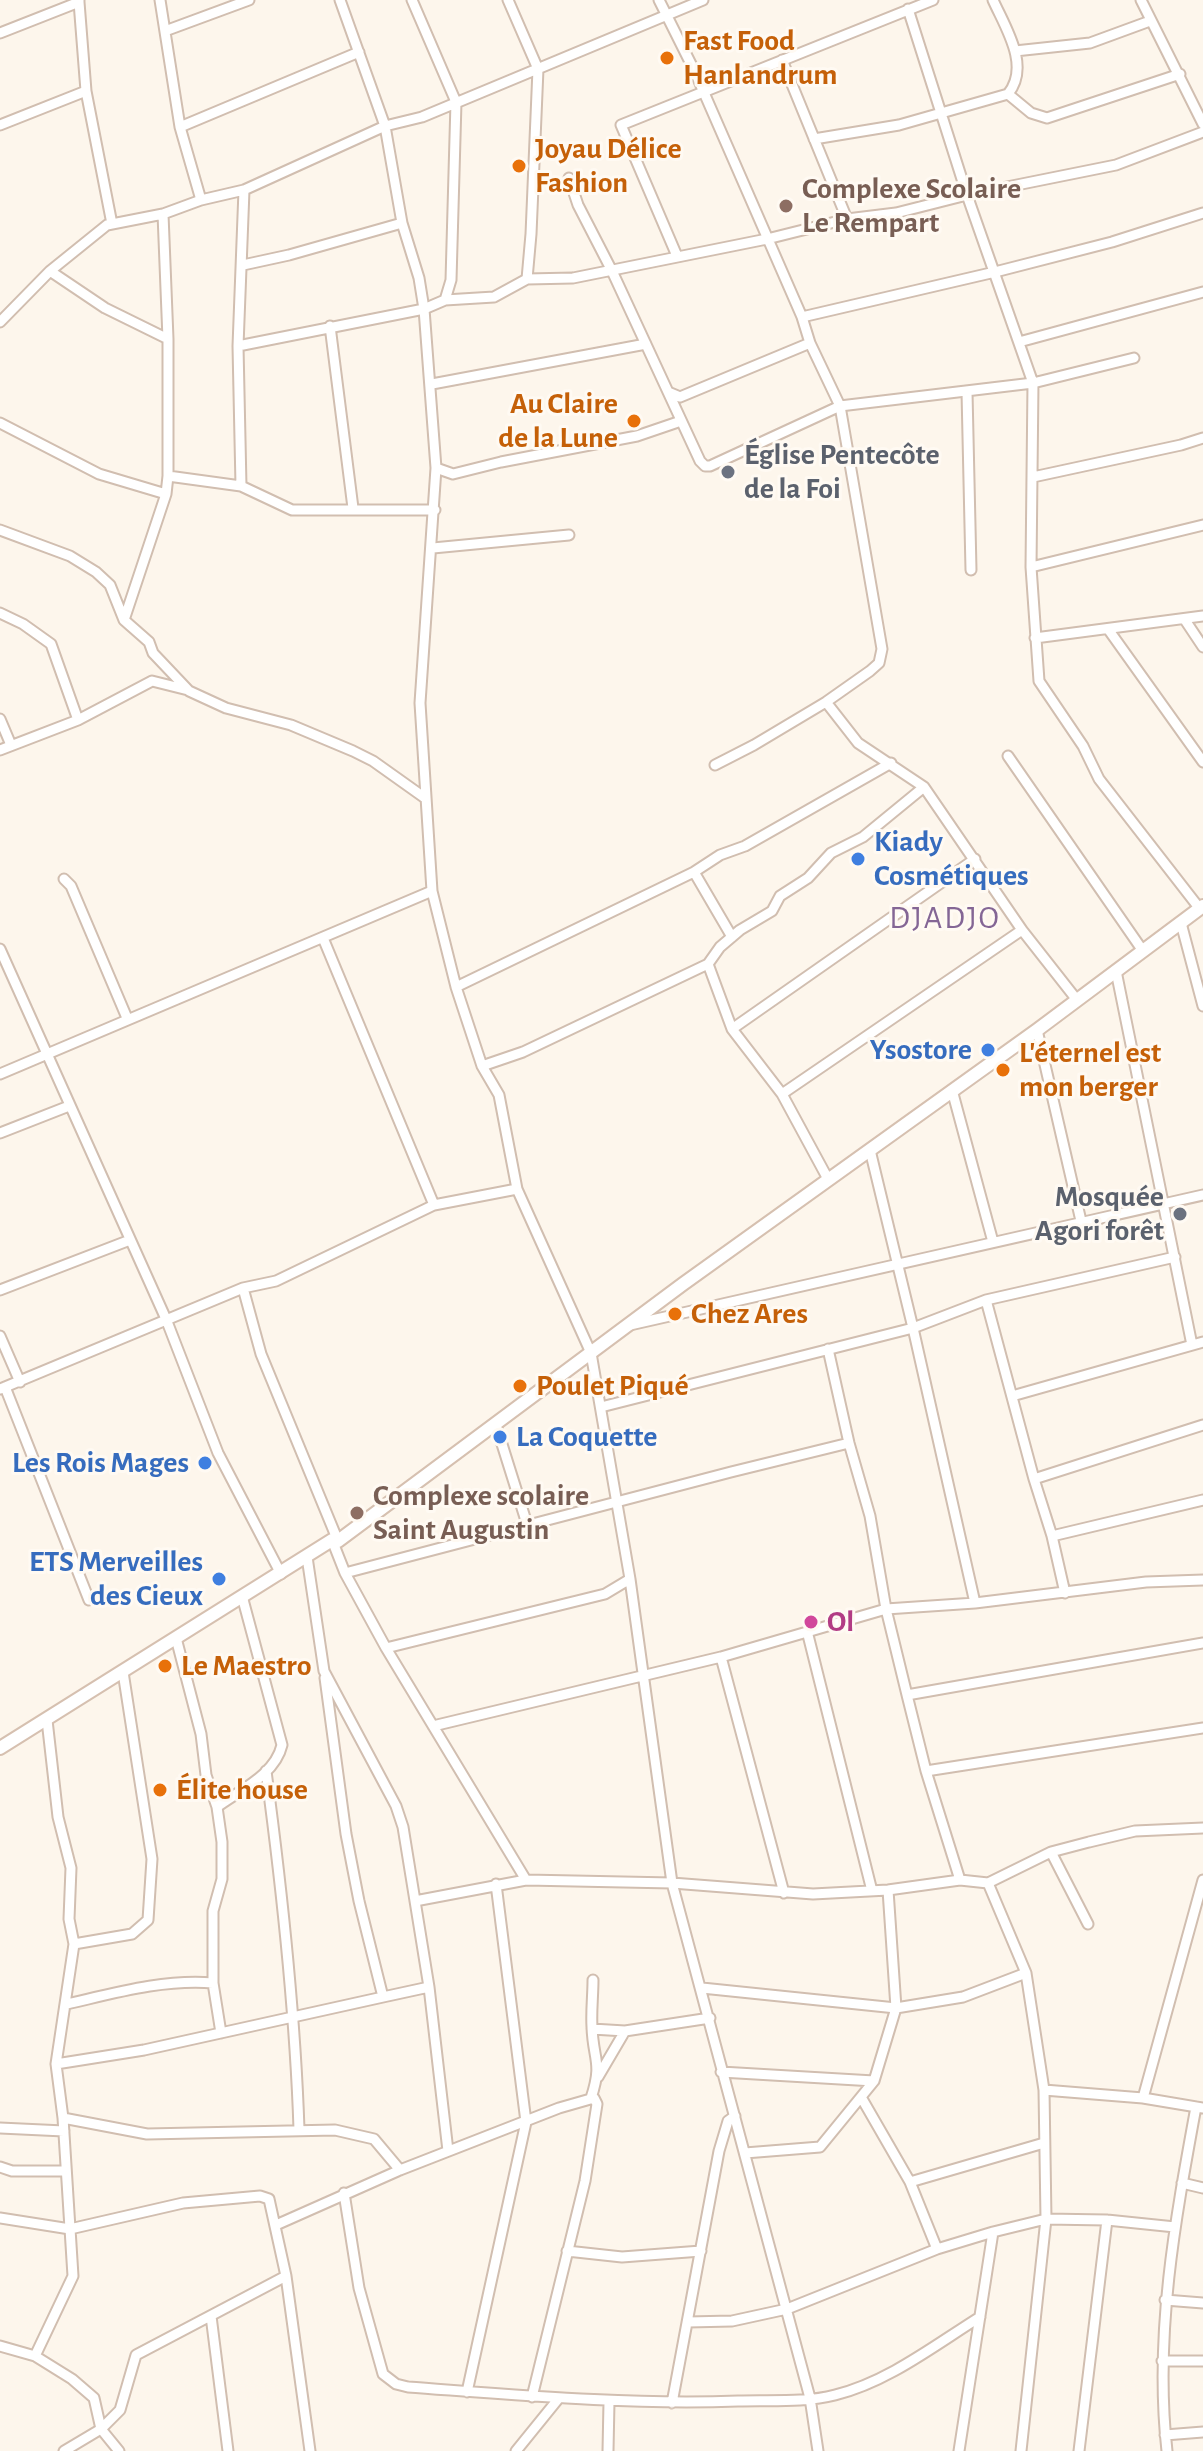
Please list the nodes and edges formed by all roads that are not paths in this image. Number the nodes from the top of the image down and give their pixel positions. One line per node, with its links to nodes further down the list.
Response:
1 (160, 0): 15 (street)
2 (249, 0): 15 (street)
3 (340, 0): 18 (street)
4 (412, 0): 25 (street)
5 (508, 0): 20 (street)
6 (659, 0): 13 (street)
7 (703, 0): 13 (street)
8 (933, 0): 12 (street)
9 (993, 0): 17 (street)
10 (1141, 0): 14 (street)
11 (79, 1): 16 (street); 23 (street)
12 (908, 9): 19 (street); 26 (street)
13 (666, 16): 20 (street); 22 (street)
14 (1150, 21): 17 (street); 21 (street)
15 (165, 31): 30 (street)
16 (0, 33)
17 (1015, 51): 24 (street)
18 (359, 52): 29 (street); 30 (street)
19 (782, 60): 22 (street); 32 (street)
20 (538, 69): 25 (street); 48 (street)
21 (1180, 74): 24 (street); 27 (street)
22 (702, 90): 42 (street); 43 (street)
23 (86, 91): 28 (street); 41 (street)
24 (1008, 94): 26 (street)
25 (456, 102): 29 (street); 50 (street)
26 (943, 114): 32 (street); 35 (street)
27 (1203, 124)
28 (0, 125)
29 (385, 126): 34 (street); 40 (street)
30 (180, 127): 36 (street)
31 (1203, 132): 35 (street)
32 (814, 139): 39 (street)
33 (569, 178): 46 (street)
34 (244, 190): 36 (street); 44 (street)
35 (967, 195): 39 (street); 47 (street)
36 (201, 200): 38 (street)
37 (1203, 213): 47 (street)
38 (163, 214): 41 (street); 57 (street)
39 (847, 219): 42 (street)
40 (402, 223): 44 (street); 52 (street)
41 (112, 224): 45 (street)
42 (767, 239): 43 (street); 54 (street)
43 (677, 256): 46 (street)
44 (243, 265): 61 (street)
45 (50, 271): 53 (street); 57 (street)
46 (612, 271): 48 (street); 60 (street)
47 (995, 272): 54 (street); 58 (street)
48 (527, 279): 50 (street)
49 (1203, 292): 58 (street)
50 (445, 300): 52 (street)
51 (0, 309): 53 (street)
52 (424, 309): 56 (street); 64 (street)
53 (11, 310): 55 (street)
54 (802, 317): 59 (street)
55 (0, 322)
56 (330, 326): 61 (street); 76 (street)
57 (168, 339): 72 (street)
58 (1019, 342): 63 (street)
59 (810, 343): 65 (street); 67 (street)
60 (646, 344): 64 (street); 65 (street)
61 (238, 346): 74 (street)
62 (1134, 358): 63 (street)
63 (1033, 383): 66 (street); 73 (street)
64 (432, 384): 71 (street)
65 (668, 392): 68 (street)
66 (967, 392): 67 (street); 83 (street)
67 (840, 406): 68 (street); 94 (street)
68 (681, 421): 71 (street)
69 (0, 423): 75 (street)
70 (1203, 438): 73 (street)
71 (436, 468): 77 (street)
72 (168, 476): 74 (street); 75 (street)
73 (1033, 477): 82 (street)
74 (241, 486): 76 (street)
75 (166, 494): 86 (street)
76 (353, 508): 77 (street)
77 (435, 510): 81 (street)
78 (1203, 525): 82 (street)
79 (0, 530): 86 (street)
80 (569, 535): 81 (street)
81 (433, 548): 104 (street)
82 (1031, 567): 89 (street)
83 (971, 570)
84 (0, 613): 96 (street)
85 (1203, 616): 87 (street)
86 (124, 620): 91 (street)
87 (1185, 620): 88 (street); 90 (street)
88 (1108, 629): 89 (street); 100 (street)
89 (1035, 638): 109 (street)
90 (1203, 647)
91 (153, 653): 92 (street); 93 (street)
92 (152, 681): 93 (street); 96 (street)
93 (189, 691): 104 (street)
94 (826, 702): 101 (street); 102 (street)
95 (0, 719): 97 (street)
96 (78, 720): 97 (street)
97 (11, 745): 98 (street)
98 (0, 750)
99 (1008, 756): 115 (street)
100 (1203, 762)
101 (891, 763): 103 (street); 106 (street)
102 (715, 765)
103 (924, 787): 105 (street); 112 (street)
104 (425, 798): 108 (street)
105 (975, 859): 111 (street); 122 (street)
106 (694, 872): 112 (street); 118 (street)
107 (64, 879): 121 (street)
108 (432, 891): 113 (street); 118 (street)
109 (1202, 908): 110 (main road)
110 (1181, 923): 115 (main road); 120 (street)
111 (1022, 930): 119 (street); 128 (street)
112 (732, 937): 116 (street)
113 (323, 938): 121 (street); 136 (street)
114 (0, 949): 124 (street)
115 (1143, 951): 117 (main road)
116 (708, 964): 122 (street); 125 (street)
117 (1116, 971): 119 (main road); 135 (street)
118 (456, 987): 125 (street)
119 (1077, 1000): 123 (main road)
120 (1203, 1006)
121 (127, 1018): 124 (street)
122 (732, 1029): 128 (street)
123 (1037, 1030): 127 (main road); 137 (street)
124 (46, 1054): 126 (street); 129 (street)
125 (482, 1066): 133 (street)
126 (0, 1074)
127 (952, 1090): 131 (main road); 139 (street)
128 (782, 1094): 132 (street)
129 (69, 1106): 130 (street); 138 (street)
130 (0, 1133)
131 (870, 1150): 132 (main road); 141 (street)
132 (828, 1179): 146 (main road)
133 (517, 1189): 136 (street); 152 (street)
134 (1203, 1195): 135 (street)
135 (1163, 1203): 137 (street); 140 (street)
136 (434, 1205): 142 (street)
137 (1081, 1221): 139 (street)
138 (130, 1240): 143 (street); 145 (street)
139 (993, 1242): 141 (street)
140 (1175, 1257): 144 (street); 150 (street)
141 (897, 1266): 146 (street); 147 (street)
142 (243, 1288): 145 (street); 165 (street)
143 (0, 1290)
144 (986, 1300): 147 (street); 155 (street)
145 (166, 1319): 153 (street); 168 (street)
146 (626, 1326): 152 (main road)
147 (913, 1328): 151 (street); 174 (street)
148 (0, 1336): 153 (street)
149 (1203, 1342): 150 (street)
150 (1192, 1345): 155 (street)
151 (828, 1349): 156 (street); 159 (street)
152 (591, 1353): 156 (street); 157 (main road)
153 (20, 1382): 154 (street)
154 (3, 1388): 173 (street)
155 (1012, 1396): 160 (street)
156 (601, 1407): 162 (street)
157 (496, 1425): 163 (street); 165 (main road)
158 (1203, 1425): 160 (street)
159 (849, 1443): 162 (street); 175 (street)
160 (1034, 1479): 164 (street)
161 (1203, 1500): 164 (street)
162 (616, 1502): 163 (street); 169 (street)
163 (527, 1524): 167 (street)
164 (1052, 1536): 171 (street)
165 (335, 1540): 166 (main road); 167 (street)
166 (307, 1557): 168 (main road); 181 (street)
167 (345, 1573): 179 (street)
168 (281, 1574): 172 (main road)
169 (630, 1579): 179 (street); 183 (street)
170 (1203, 1580): 171 (street)
171 (1065, 1593): 174 (street)
172 (242, 1596): 177 (main road); 189 (street)
173 (89, 1600)
174 (975, 1603): 175 (street)
175 (886, 1609): 176 (street); 184 (street)
176 (807, 1631): 180 (street); 201 (street)
177 (176, 1638): 182 (main road); 191 (street)
178 (1203, 1643): 184 (street)
179 (386, 1648): 186 (street)
180 (721, 1657): 183 (street); 202 (street)
181 (324, 1671): 203 (street); 211 (street)
182 (123, 1672): 185 (main road); 205 (street)
183 (643, 1675): 186 (street); 197 (street)
184 (907, 1695): 190 (street)
185 (47, 1720): 188 (main road); 205 (street)
186 (433, 1726): 194 (street)
187 (1203, 1728): 190 (street)
188 (0, 1748)
189 (266, 1771): 191 (street); 214 (street)
190 (926, 1771): 195 (street)
191 (217, 1807): 208 (street)
192 (1203, 1828): 193 (street)
193 (1051, 1852): 198 (street); 204 (street)
194 (526, 1880): 197 (street); 199 (street)
195 (960, 1880): 198 (street); 200 (street)
196 (1203, 1880): 226 (street)
197 (672, 1883): 202 (street); 210 (street)
198 (988, 1883): 206 (street)
199 (496, 1884): 203 (street); 230 (street)
200 (888, 1890): 201 (street); 213 (street)
201 (872, 1891): 202 (street)
202 (784, 1893)
203 (415, 1901): 209 (street)
204 (1088, 1924)
205 (74, 1944): 212 (street)
206 (1026, 1973): 213 (street); 223 (street)
207 (593, 1980): 216 (street)
208 (213, 1983): 212 (street); 218 (street)
209 (429, 1987): 211 (street); 235 (street)
210 (702, 1988): 213 (street); 215 (street)
211 (383, 1997): 214 (street)
212 (67, 2004): 219 (street)
213 (896, 2008): 222 (street)
214 (293, 2017): 218 (street); 232 (street)
215 (710, 2018): 217 (street); 220 (street)
216 (592, 2029): 217 (street); 221 (street)
217 (625, 2031): 221 (street)
218 (221, 2033): 219 (street)
219 (56, 2064): 229 (street)
220 (721, 2072): 222 (street); 228 (street)
221 (597, 2079): 225 (street)
222 (874, 2081): 224 (street)
223 (1044, 2090): 226 (street); 234 (street)
224 (861, 2097): 236 (street); 240 (street)
225 (591, 2098): 230 (street); 252 (street)
226 (1143, 2098): 227 (street)
227 (1200, 2107): 241 (street)
228 (735, 2116): 236 (street); 253 (street)
229 (63, 2118): 232 (street); 233 (street)
230 (526, 2122): 235 (street); 265 (street)
231 (0, 2128): 233 (street)
232 (299, 2129): 238 (street)
233 (64, 2131): 239 (street)
234 (1044, 2143): 240 (street); 245 (street)
235 (448, 2151): 238 (street)
236 (745, 2153): 257 (street)
237 (0, 2167): 239 (street)
238 (400, 2170): 243 (street)
239 (66, 2171): 249 (street)
240 (910, 2182): 251 (street)
241 (1182, 2183): 242 (street); 248 (street)
242 (1203, 2188)
243 (344, 2193): 247 (street); 265 (street)
244 (0, 2218): 249 (street)
245 (1046, 2219): 246 (street); 250 (street); 282 (street)
246 (1107, 2220): 248 (street); 283 (street)
247 (276, 2225): 249 (street); 254 (street)
248 (1175, 2227): 255 (street)
249 (70, 2229): 262 (street)
250 (993, 2232): 251 (street); 259 (street)
251 (937, 2249): 257 (street)
252 (567, 2251): 253 (street); 266 (street)
253 (701, 2251): 260 (street)
254 (286, 2276): 258 (street); 277 (street)
255 (1165, 2300): 256 (street); 263 (street)
256 (1203, 2303)
257 (787, 2309): 260 (street); 268 (street)
258 (211, 2316): 271 (street); 276 (street)
259 (980, 2317): 268 (street); 281 (street)
260 (688, 2322): 270 (street)
261 (0, 2346): 262 (street)
262 (35, 2356): 271 (street)
263 (1162, 2361): 264 (street); 273 (street)
264 (1203, 2361)
265 (467, 2392): 266 (street)
266 (532, 2397): 267 (street)
267 (559, 2398): 269 (street); 278 (street)
268 (810, 2398): 270 (street); 280 (street)
269 (609, 2402): 270 (street); 279 (street)
270 (672, 2403)
271 (101, 2429): 274 (street); 275 (street)
272 (1203, 2432): 273 (street)
273 (1165, 2435): 284 (street)
274 (64, 2451)
275 (119, 2451)
276 (228, 2451)
277 (310, 2451)
278 (516, 2451)
279 (608, 2451)
280 (818, 2451)
281 (959, 2451)
282 (1021, 2451)
283 (1079, 2451)
284 (1167, 2451)

